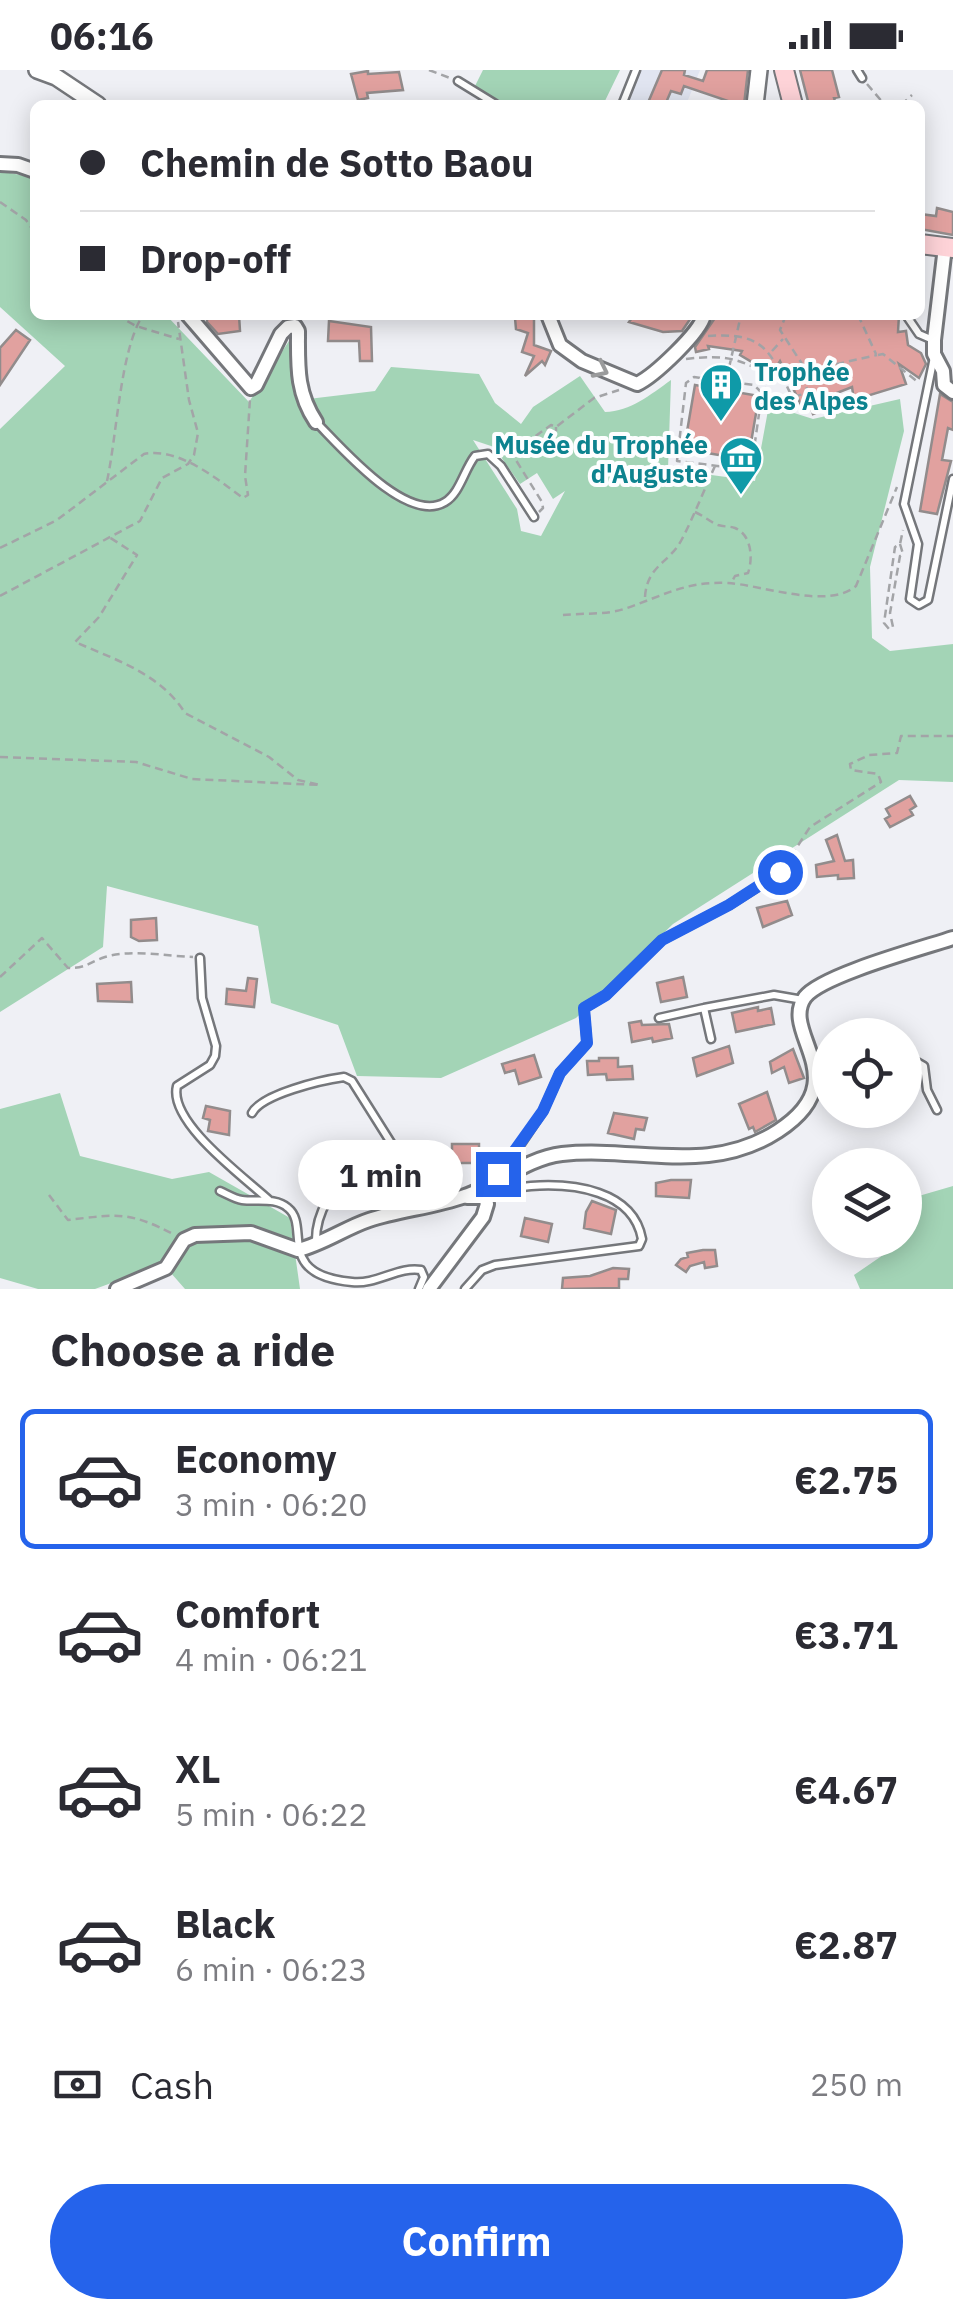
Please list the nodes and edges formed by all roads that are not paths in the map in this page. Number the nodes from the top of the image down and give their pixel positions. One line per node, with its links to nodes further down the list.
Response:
1 (37, 70): 6 (street)
2 (636, 70): 8 (lane)
3 (760, 70): 9 (street)
4 (784, 70): 10 (main road)
5 (458, 81): 7 (lane)
6 (90, 100)
7 (489, 100)
8 (624, 100)
9 (756, 100)
10 (792, 100)
11 (0, 164): 12 (street)
12 (30, 169)
13 (949, 248): 18 (street)
14 (192, 320): 20 (street)
15 (550, 320): 16 (street, one-way to 16)
16 (702, 320)
17 (909, 320): 18 (lane)
18 (934, 347): 19 (street); 21 (lane)
19 (953, 392)
20 (316, 422): 22 (lane)
21 (953, 479)
22 (534, 516)
23 (780, 872): 35 (lane)
24 (953, 938): 26 (street)
25 (200, 958): 39 (lane)
26 (803, 1000): 27 (lane); 30 (street)
27 (704, 1008): 28 (lane); 29 (lane)
28 (659, 1018)
29 (710, 1039)
30 (812, 1047)
31 (922, 1065): 33 (lane)
32 (812, 1090): 35 (street)
33 (937, 1110)
34 (252, 1113): 40 (lane)
35 (495, 1182): 37 (street)
36 (220, 1192): 39 (lane)
37 (465, 1196): 38 (street); 40 (street)
38 (485, 1197): 44 (street); 45 (lane)
39 (269, 1200): 41 (lane)
40 (316, 1243): 41 (street)
41 (298, 1250): 42 (street); 43 (lane)
42 (117, 1289)
43 (419, 1289)
44 (428, 1289)
45 (465, 1289)

